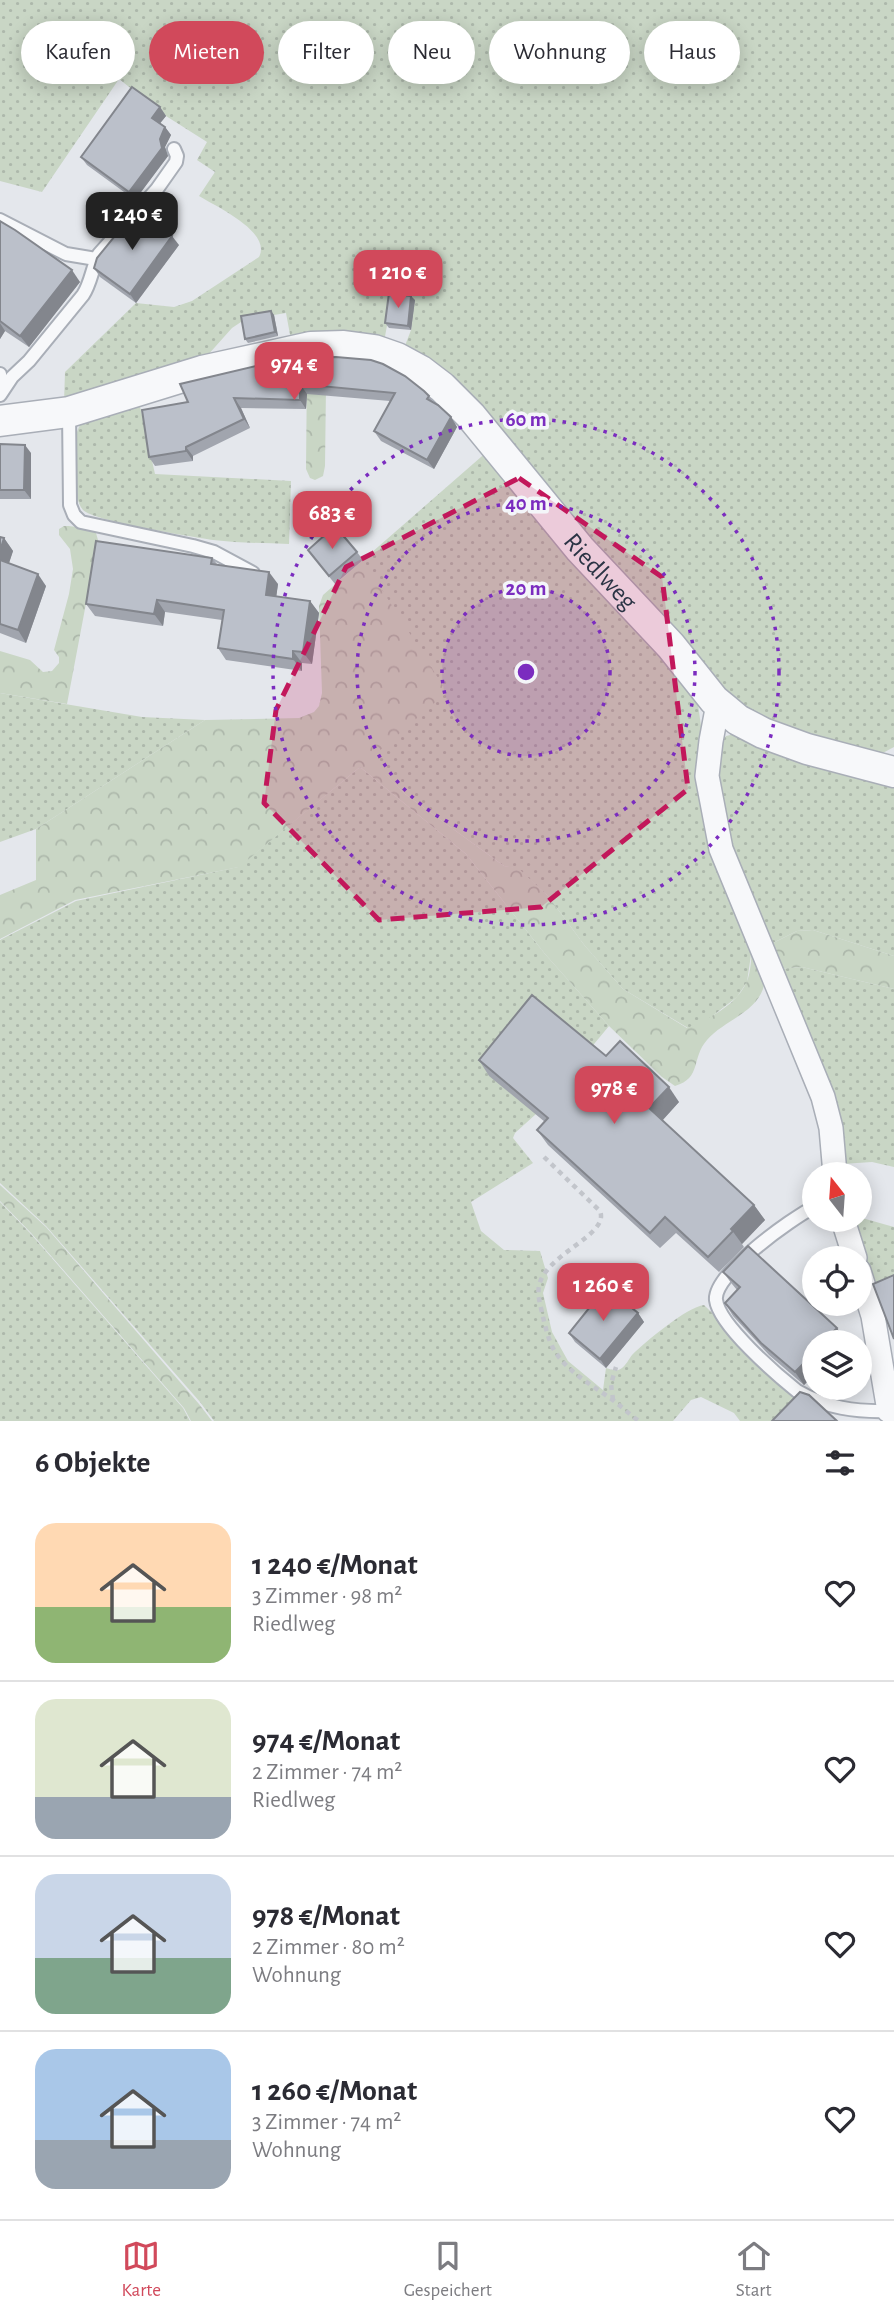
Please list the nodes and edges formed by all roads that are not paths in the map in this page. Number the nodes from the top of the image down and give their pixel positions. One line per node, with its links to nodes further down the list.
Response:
1 (174, 149): 3 (lane)
2 (0, 220): 3 (lane)
3 (96, 259): 5 (lane)
4 (0, 374): 5 (lane)
5 (1, 403): 6 (street, Riedlweg)
6 (69, 412): 7 (lane); 8 (street, Riedlweg)
7 (253, 573)
8 (718, 704): 9 (street, Riedlweg); 10 (street)
9 (894, 771)
10 (834, 1162)
11 (802, 1215): 13 (lane)
12 (872, 1313): 13 (street)
13 (891, 1416)

